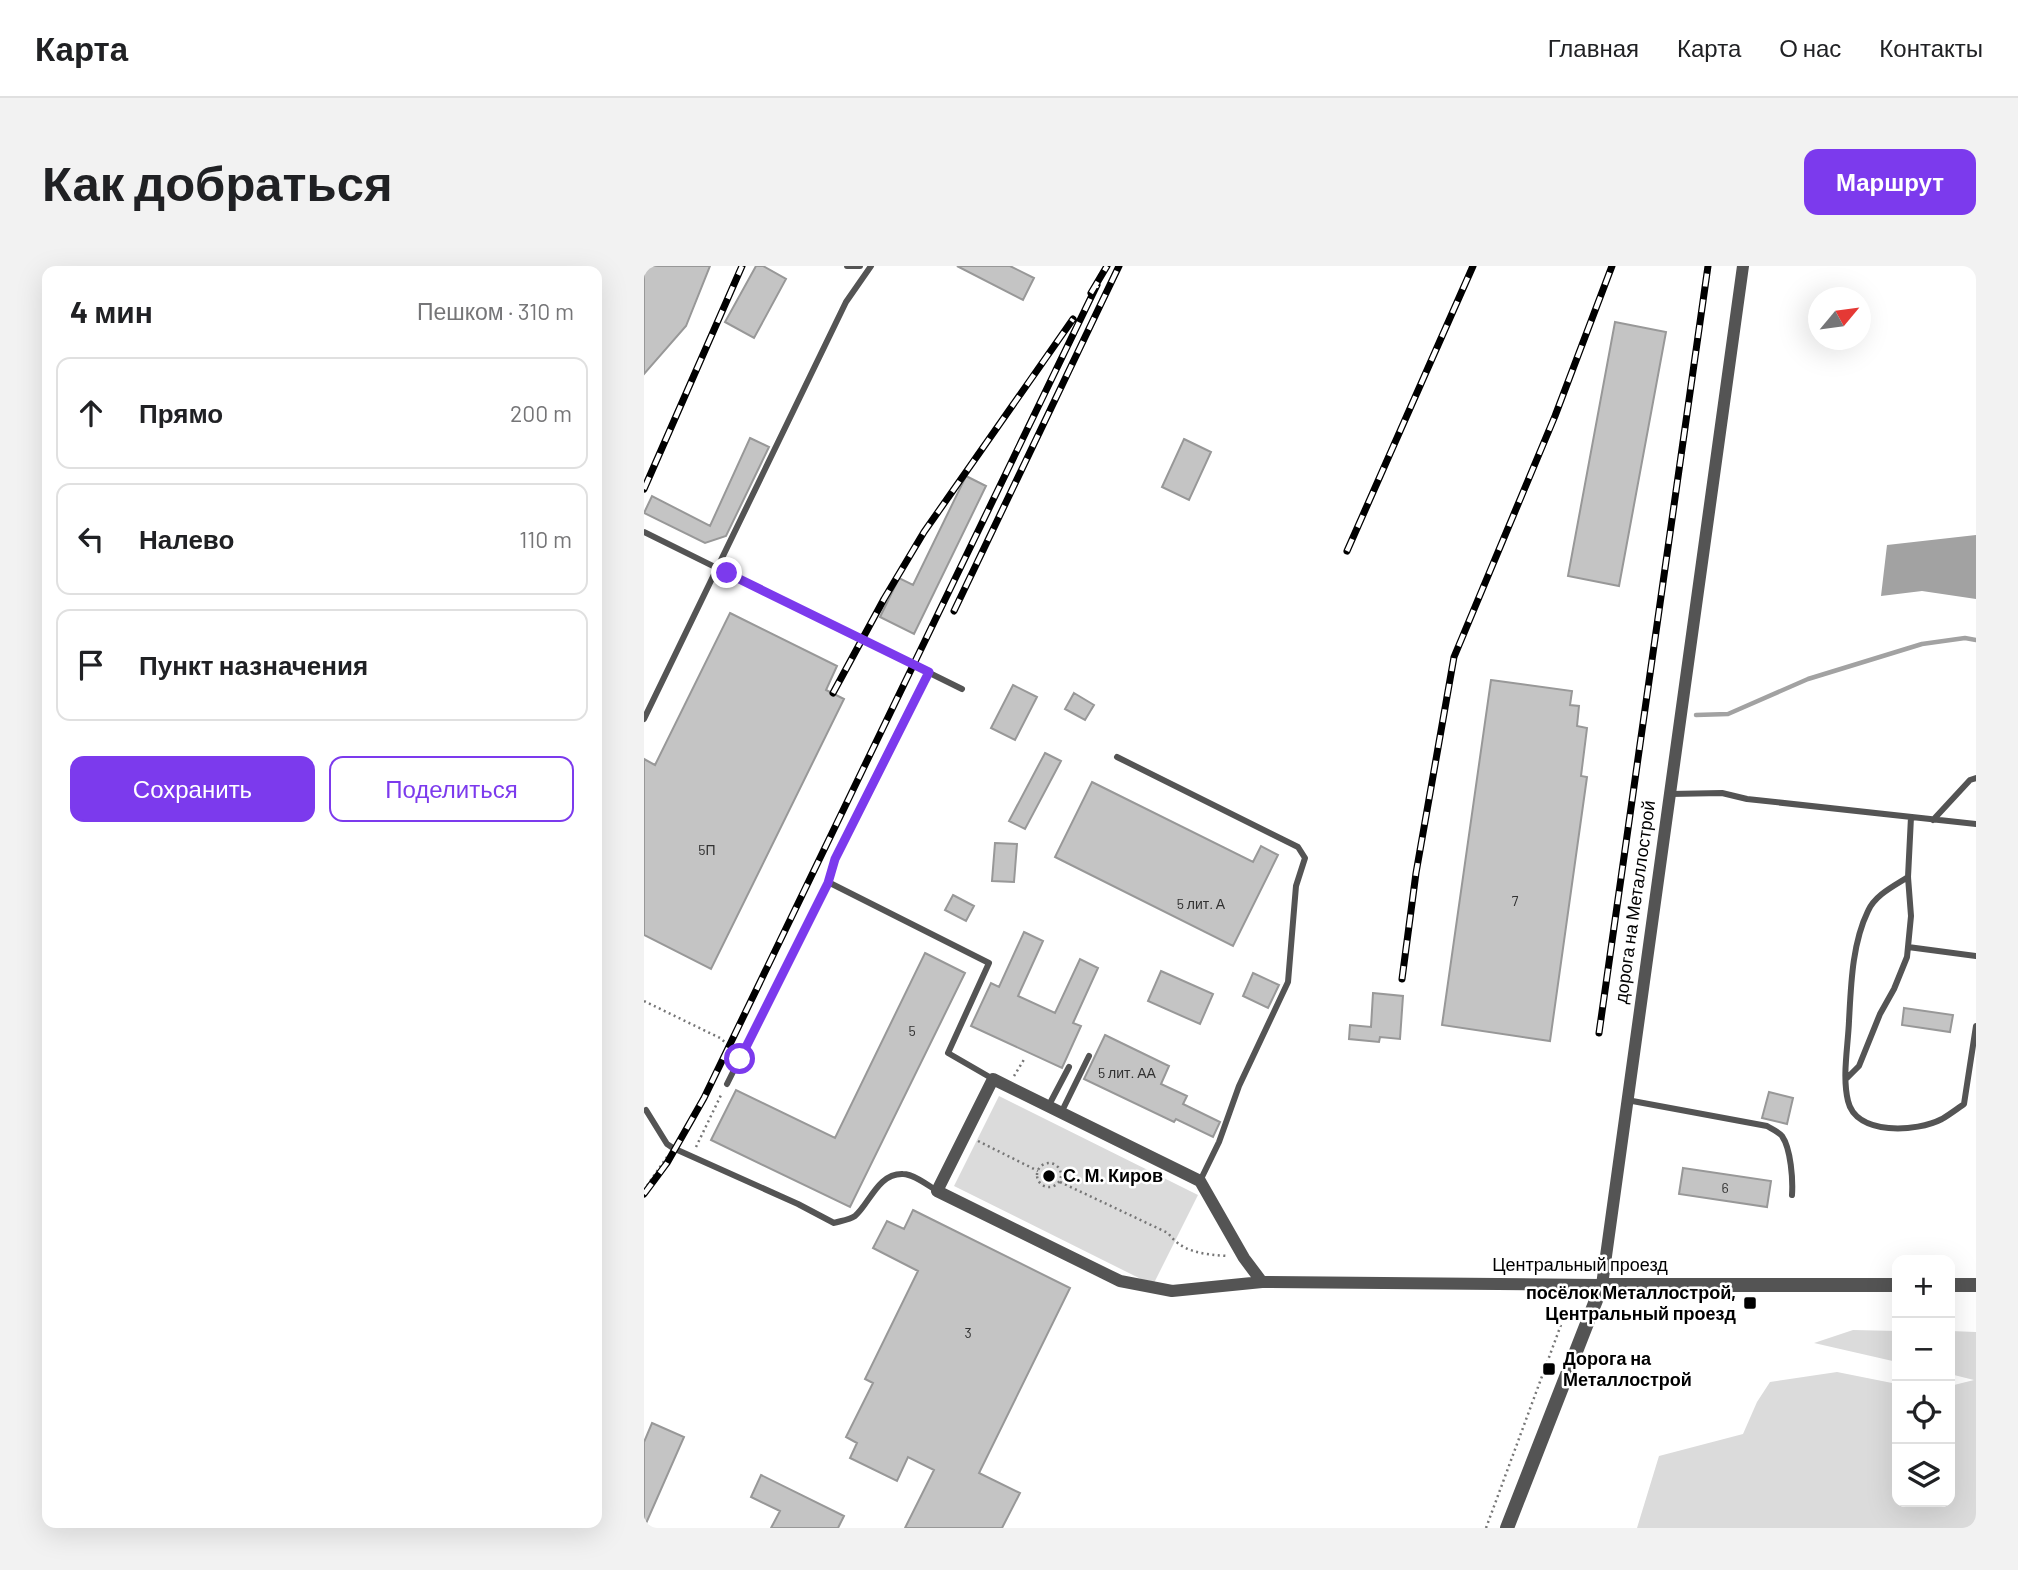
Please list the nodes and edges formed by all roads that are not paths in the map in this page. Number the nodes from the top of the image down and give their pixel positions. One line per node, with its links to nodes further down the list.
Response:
1 (847, 266): 2 (lane)
2 (860, 266)
3 (871, 266): 6 (lane)
4 (1743, 266): 12 (street, дорога на Металлострой)
5 (644, 532): 6 (lane)
6 (717, 568): 7 (lane); 9 (lane)
7 (929, 672): 8 (lane); 17 (lane)
8 (962, 689)
9 (644, 719)
10 (1117, 757): 30 (lane)
11 (1976, 778): 14 (lane)
12 (1670, 794): 13 (lane); 26 (street, дорога на Металлострой)
13 (1911, 817): 14 (lane); 16 (lane)
14 (1933, 820): 15 (lane)
15 (1976, 824)
16 (1908, 877): 18 (lane); 24 (lane)
17 (828, 883): 23 (lane); 25 (lane)
18 (1908, 947): 19 (lane); 24 (lane)
19 (1976, 956)
20 (1976, 1026): 24 (lane)
21 (1089, 1056): 29 (lane)
22 (1069, 1067): 27 (lane)
23 (993, 1079): 27 (street); 31 (street)
24 (1846, 1079)
25 (727, 1084)
26 (1627, 1100): 32 (lane); 34 (street, дорога на Металлострой)
27 (1048, 1106): 29 (street)
28 (646, 1110): 31 (lane)
29 (1061, 1113): 30 (street)
30 (1200, 1181): 33 (street)
31 (937, 1191): 33 (street, Центральный проезд)
32 (1792, 1195)
33 (1262, 1282): 34 (street, Центральный проезд)
34 (1602, 1285): 35 (street, Центральный проезд); 38 (street, дорога на Металлострой)
35 (1892, 1285)
36 (1955, 1285): 37 (street)
37 (1976, 1285)
38 (1507, 1528)

